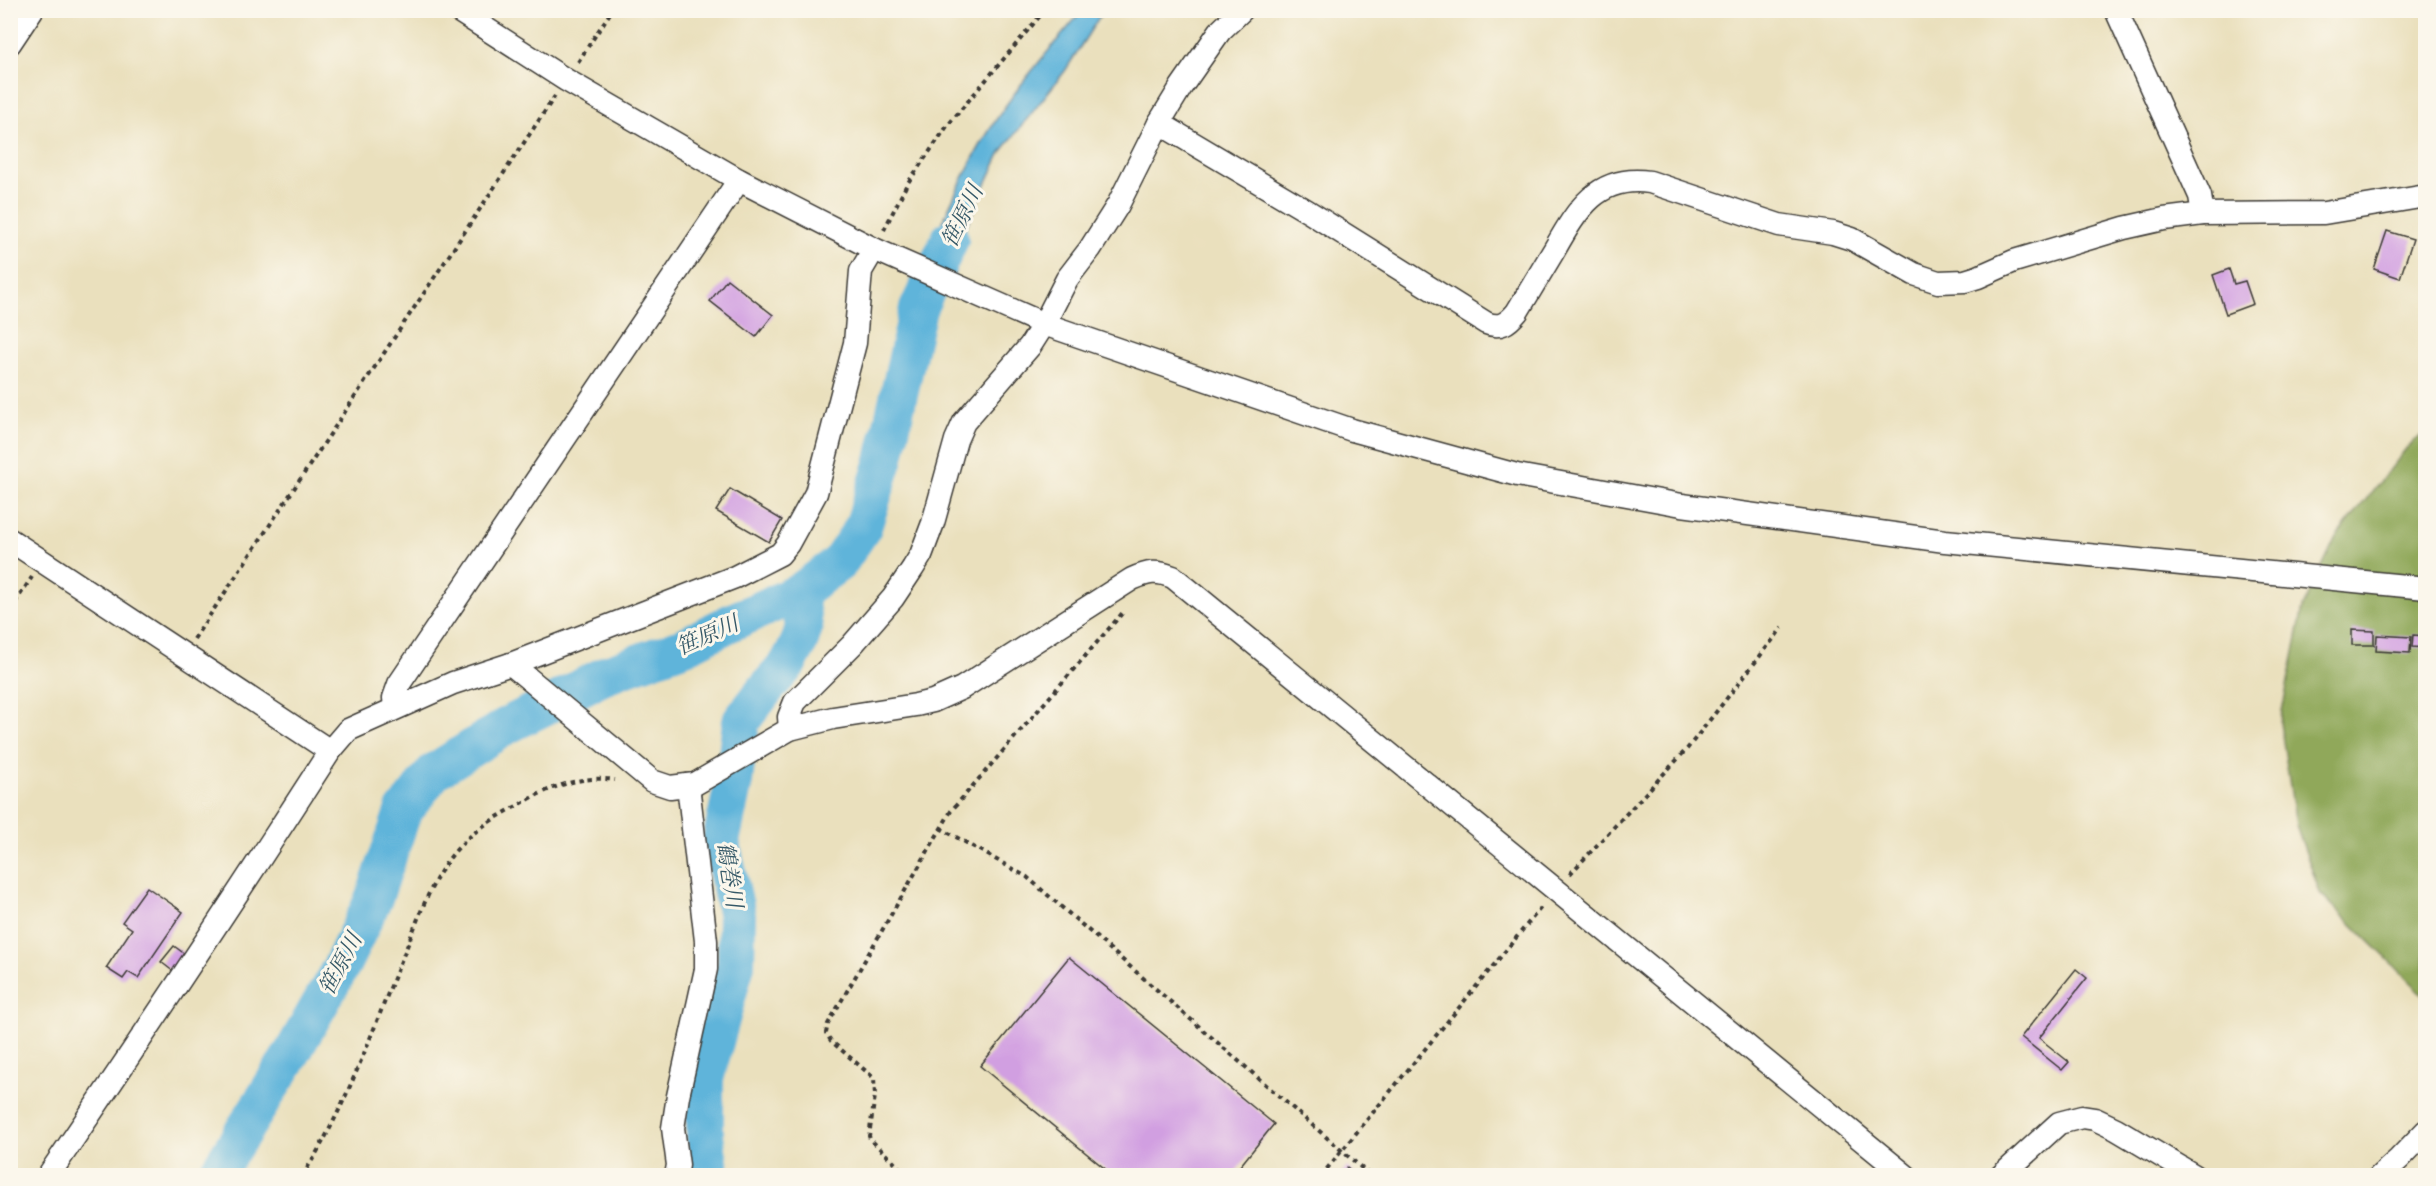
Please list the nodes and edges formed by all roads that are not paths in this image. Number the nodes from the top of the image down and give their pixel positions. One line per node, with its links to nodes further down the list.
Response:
1 (32, 10): 5 (street)
2 (457, 10): 7 (street)
3 (1242, 10): 6 (street)
4 (2116, 10): 9 (street)
5 (10, 43)
6 (1159, 123): 9 (street); 11 (street)
7 (739, 180): 10 (street); 15 (street)
8 (2426, 196): 9 (street)
9 (2203, 213)
10 (874, 249): 11 (street); 14 (street)
11 (1044, 324): 13 (street); 16 (street)
12 (10, 540): 17 (street)
13 (2426, 588)
14 (511, 664): 15 (street); 18 (street)
15 (396, 708): 17 (street)
16 (784, 734): 18 (street); 22 (street)
17 (330, 752): 20 (street)
18 (691, 784): 21 (street)
19 (2426, 1131): 25 (street)
20 (48, 1176)
21 (676, 1176)
22 (1906, 1176)
23 (2001, 1176): 24 (street)
24 (2195, 1176)
25 (2380, 1176)

